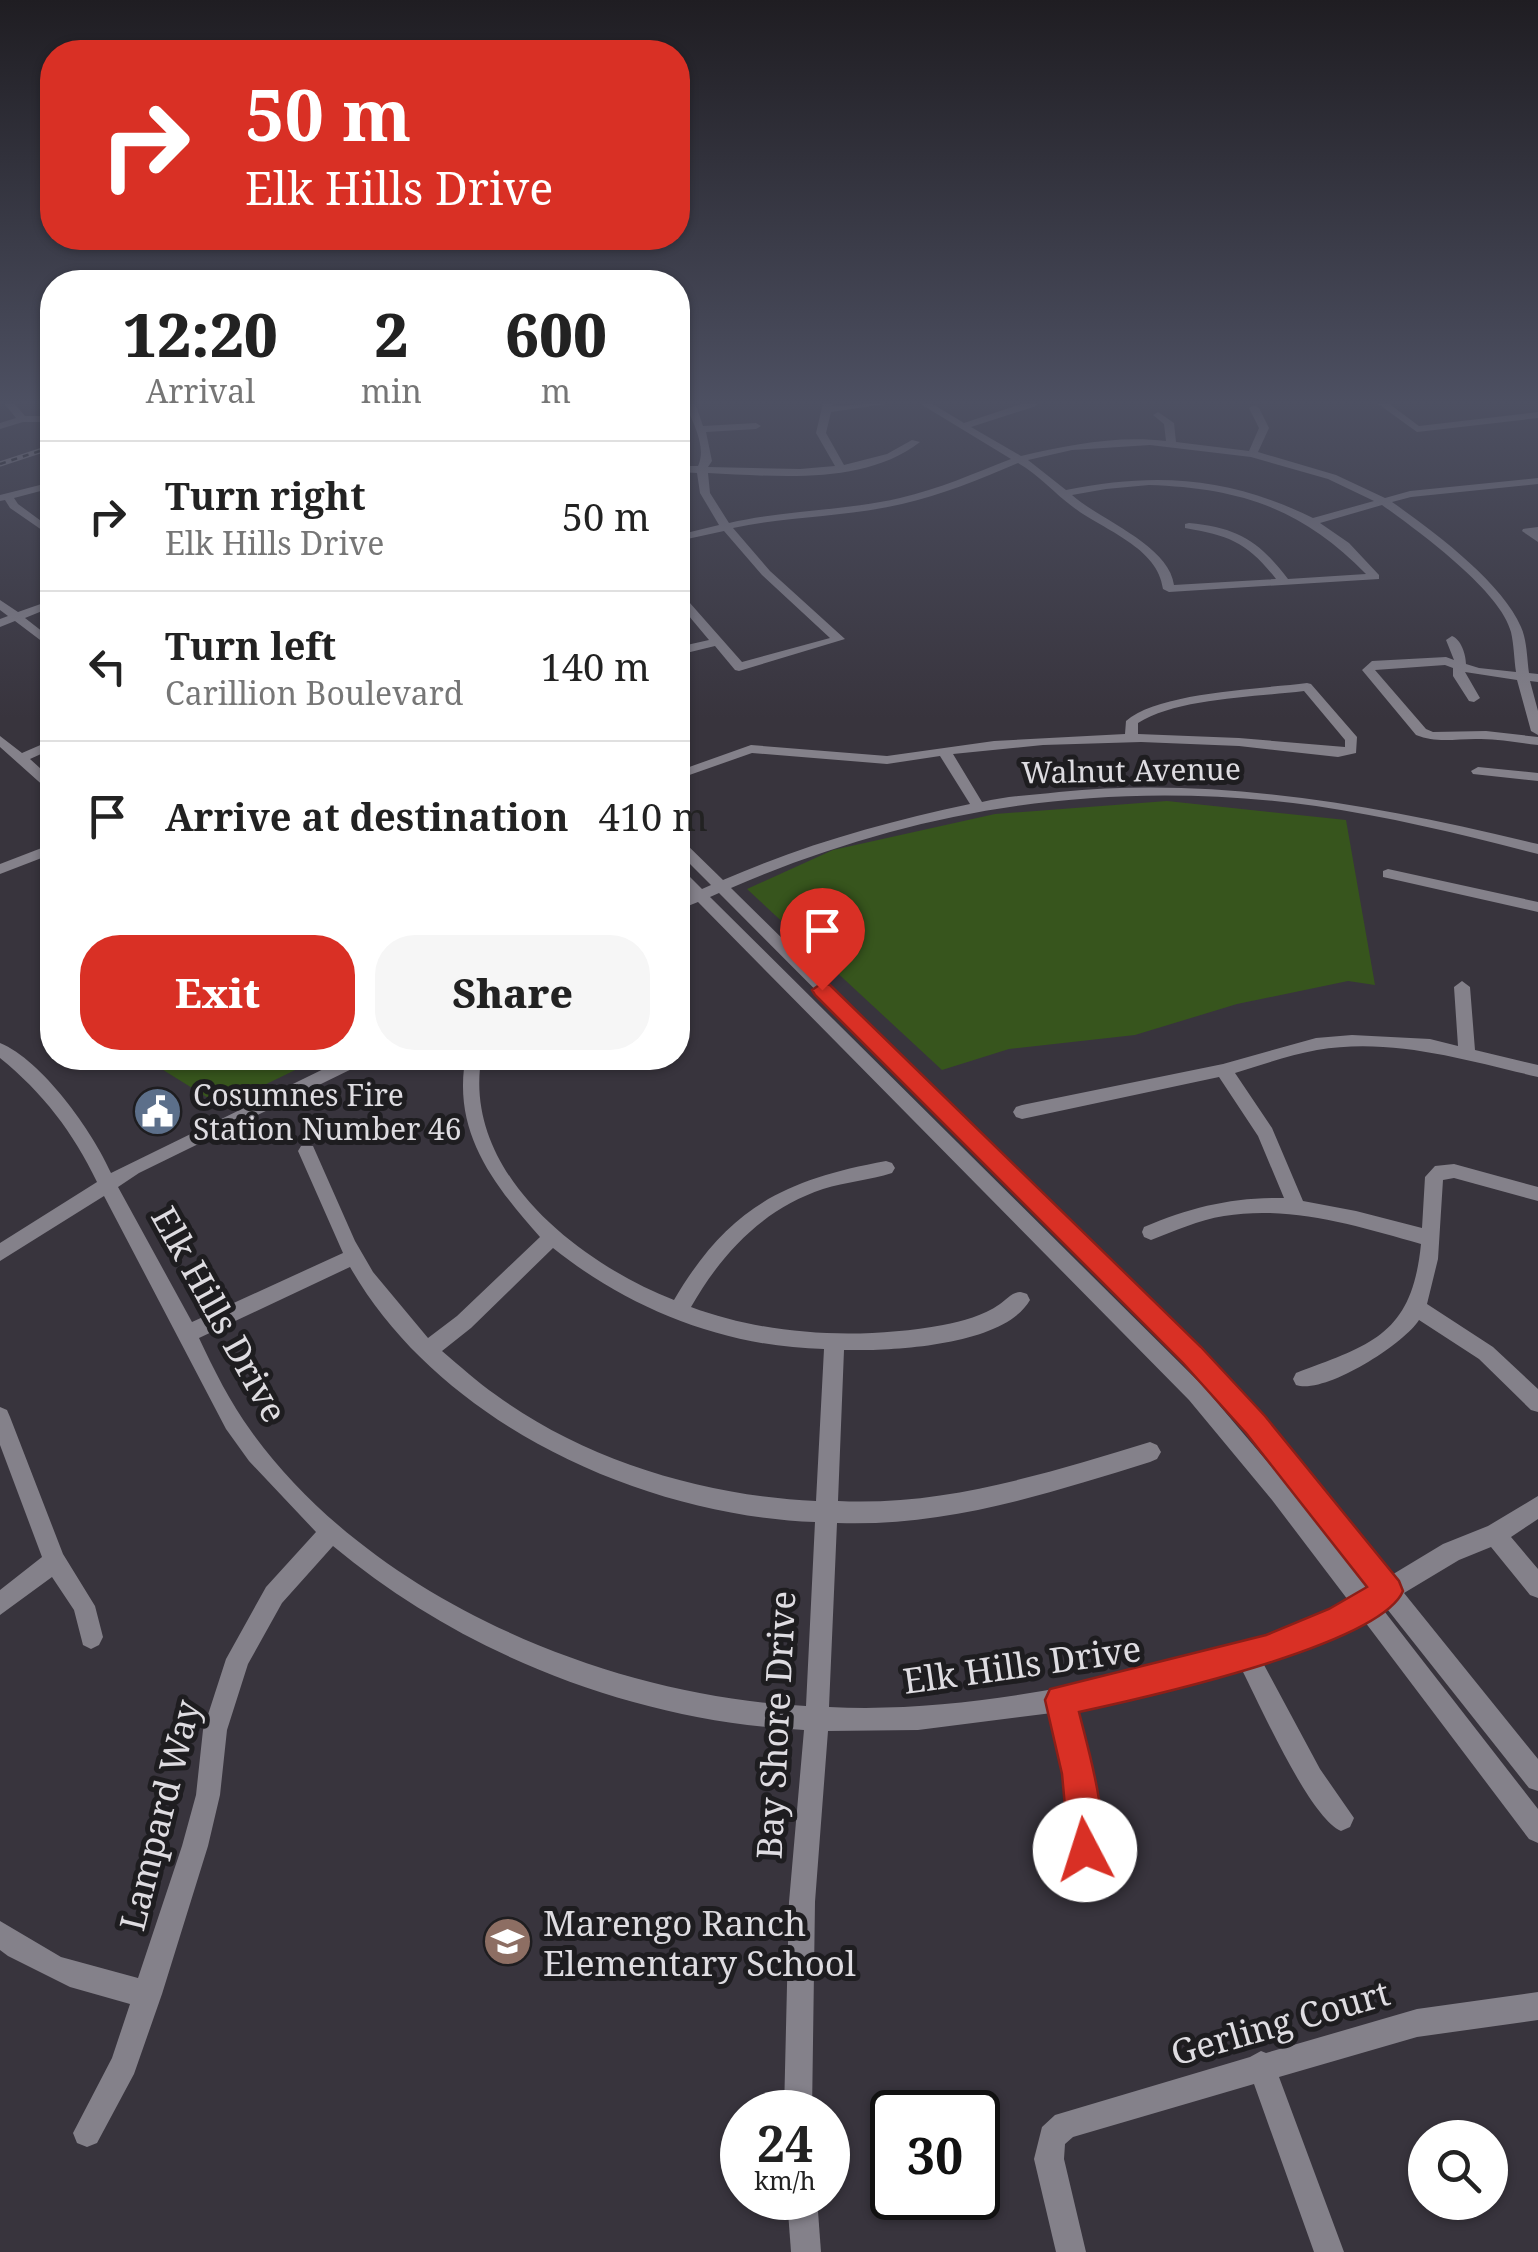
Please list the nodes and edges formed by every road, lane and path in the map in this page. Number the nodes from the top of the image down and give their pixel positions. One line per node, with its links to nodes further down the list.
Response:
1 (17, 508): 9 (street)
2 (713, 508): 10 (street)
3 (854, 508): 10 (street)
4 (1084, 508): 15 (street)
5 (1284, 508): 8 (street)
6 (1359, 508): 8 (street)
7 (1393, 508): 26 (street)
8 (1314, 521): 15 (street)
9 (40, 525)
10 (725, 526): 13 (street); 23 (street)
11 (1188, 526): 15 (street)
12 (1538, 530): 14 (street)
13 (690, 535)
14 (1538, 540)
15 (1285, 584)
16 (0, 604): 19 (street)
17 (40, 608): 19 (street)
18 (690, 610): 23 (street)
19 (17, 617): 20 (street); 21 (street)
20 (0, 623)
21 (40, 636)
22 (1452, 640): 25 (street)
23 (717, 642): 24 (street)
24 (690, 648)
25 (1457, 665): 26 (street); 28 (street); 32 (street)
26 (1522, 676): 27 (street); 29 (street)
27 (1538, 678)
28 (1474, 698)
29 (1538, 730)
30 (1131, 736): 30 (street); 34 (street)
31 (0, 740): 35 (street)
32 (1538, 741)
33 (40, 749): 35 (street)
34 (944, 751): 36 (street); 40 (street)
35 (21, 758): 38 (street)
36 (690, 771)
37 (1478, 772): 39 (street)
38 (40, 775)
39 (1538, 777)
40 (977, 804): 41 (street, Walnut Avenue); 47 (street, Walnut Avenue)
41 (1538, 848)
42 (40, 854): 44 (street)
43 (690, 856): 47 (street)
44 (0, 869)
45 (1388, 874): 50 (street)
46 (690, 885): 48 (street)
47 (719, 885): 48 (street, Walnut Avenue); 85 (street)
48 (699, 895): 49 (street, Walnut Avenue); 87 (street)
49 (690, 899)
50 (1538, 907)
51 (1462, 987): 53 (street)
52 (0, 1049): 61 (street, Elk Hills Drive)
53 (1467, 1052): 56 (street); 57 (street)
54 (335, 1070): 61 (street)
55 (472, 1070): 66 (street)
56 (1222, 1070): 58 (street); 63 (street)
57 (1538, 1071)
58 (1022, 1112)
59 (308, 1151): 68 (street)
60 (886, 1168): 71 (street)
61 (107, 1184): 67 (street); 72 (street, Elk Hills Drive)
62 (1538, 1194): 65 (street)
63 (1295, 1204): 64 (street); 65 (street)
64 (1151, 1232)
65 (1428, 1238): 70 (street)
66 (550, 1239): 71 (street); 74 (street)
67 (0, 1254)
68 (354, 1256): 72 (street); 74 (street)
69 (1020, 1300): 73 (street)
70 (1417, 1308): 75 (street); 76 (street)
71 (678, 1310): 73 (street)
72 (188, 1334): 81 (street, Elk Hills Drive)
73 (834, 1343): 80 (street, Bay Shore Drive)
74 (428, 1350): 80 (street)
75 (1303, 1379)
76 (1538, 1403)
77 (0, 1417): 83 (street)
78 (1150, 1452): 80 (street)
79 (1538, 1507): 82 (street, Elk Hills Drive)
80 (823, 1514): 91 (street, Bay Shore Drive)
81 (332, 1532): 91 (street, Elk Hills Drive); 97 (street, Lampard Way)
82 (1494, 1535): 84 (street); 85 (street, Elk Hills Drive)
83 (54, 1561): 86 (street); 88 (street)
84 (1538, 1587)
85 (1388, 1591): 87 (street, Elk Hills Drive); 92 (street)
86 (0, 1604)
87 (1366, 1606): 89 (street, Elk Hills Drive); 94 (street)
88 (91, 1637)
89 (1247, 1656): 90 (street, Elk Hills Drive); 93 (street)
90 (1060, 1700): 91 (street, Elk Hills Drive); 95 (street)
91 (816, 1718): 100 (street, Bay Shore Drive)
92 (1538, 1779)
93 (1341, 1818)
94 (1538, 1830)
95 (1088, 1882)
96 (0, 1934): 97 (street)
97 (148, 1994): 101 (street, Lampard Way)
98 (1538, 2006): 99 (street, Gerling Court)
99 (1260, 2065): 104 (street, Gerling Court); 105 (street)
100 (798, 2090)
101 (87, 2133)
102 (804, 2220): 103 (street)
103 (806, 2252)
104 (1071, 2252)
105 (1329, 2252)

